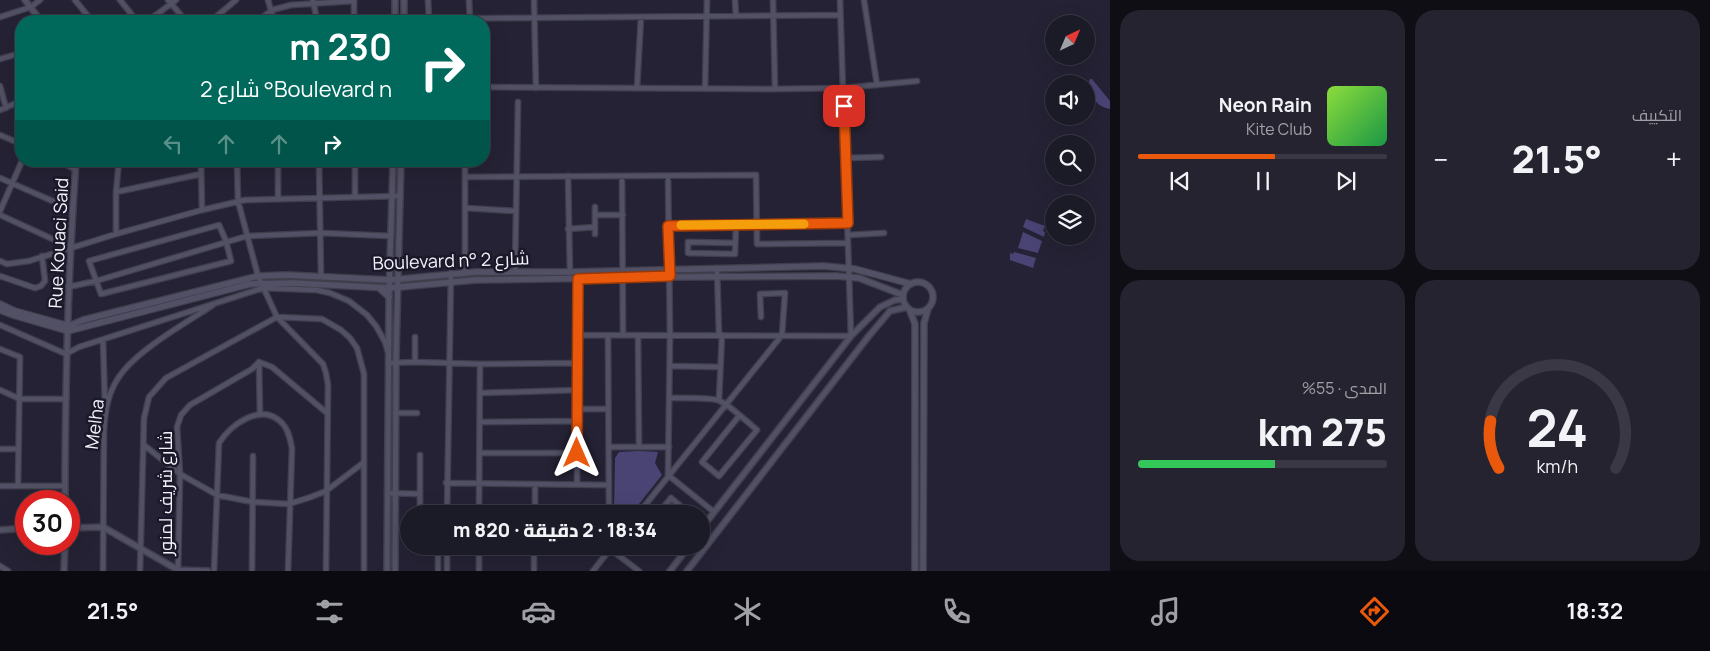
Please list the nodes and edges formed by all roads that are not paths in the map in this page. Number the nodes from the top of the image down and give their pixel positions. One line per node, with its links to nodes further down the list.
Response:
1 (25, 0): 21 (street)
2 (40, 0): 21 (street)
3 (75, 0): 24 (street)
4 (120, 0): 25 (street)
5 (176, 0): 19 (street)
6 (236, 0): 28 (street)
7 (268, 0): 22 (street)
8 (394, 0): 33 (street)
9 (404, 0): 34 (street)
10 (428, 0): 35 (street)
11 (469, 0): 36 (street)
12 (534, 0): 43 (street)
13 (707, 0): 38 (street)
14 (735, 0): 39 (street)
15 (773, 0): 40 (street)
16 (840, 0): 37 (street)
17 (864, 0): 48 (street)
18 (354, 1): 20 (street); 32 (street)
19 (170, 2): 26 (street); 27 (street)
20 (314, 2): 22 (street); 31 (street)
21 (31, 7): 23 (street); 41 (street)
22 (272, 10): 29 (street); 30 (street)
23 (37, 15)
24 (87, 15)
25 (132, 15)
26 (155, 15)
27 (181, 15)
28 (218, 15)
29 (266, 15)
30 (273, 15)
31 (316, 15)
32 (354, 15)
33 (395, 15)
34 (404, 15)
35 (429, 15)
36 (470, 15)
37 (840, 15): 40 (street); 53 (street)
38 (707, 16): 39 (street); 42 (street); 54 (street)
39 (736, 16): 40 (street)
40 (773, 16): 55 (street)
41 (0, 17)
42 (641, 17): 43 (street); 52 (street)
43 (534, 18): 44 (street); 51 (street)
44 (490, 19)
45 (15, 55): 46 (street)
46 (0, 59)
47 (917, 81): 48 (street)
48 (877, 85): 53 (street)
49 (0, 86): 58 (street)
50 (490, 86): 51 (street)
51 (536, 88): 52 (street)
52 (637, 88): 54 (street)
53 (843, 88): 55 (street); 63 (street)
54 (705, 89): 55 (street)
55 (775, 89)
56 (518, 102): 81 (street)
57 (15, 104): 58 (street)
58 (6, 108): 59 (street)
59 (0, 110)
60 (0, 135): 61 (street)
61 (15, 141)
62 (881, 157): 63 (street)
63 (845, 158): 100 (street)
64 (19, 167): 83 (street)
65 (72, 167): 75 (street)
66 (118, 167): 84 (street)
67 (201, 167): 76 (street)
68 (237, 167): 90 (street)
69 (278, 167): 88 (street)
70 (319, 167): 89 (street)
71 (355, 167): 87 (street)
72 (393, 167): 85 (street)
73 (401, 167): 86 (street)
74 (465, 167): 80 (street)
75 (76, 169): 94 (street, Rue Kouaci Said)
76 (201, 174): 84 (street); 95 (street)
77 (568, 176): 78 (street); 81 (street); 105 (street)
78 (622, 176): 79 (street); 99 (street)
79 (668, 176): 101 (street); 103 (street)
80 (465, 177): 81 (street); 92 (street)
81 (516, 177): 96 (street)
82 (0, 178): 83 (street)
83 (12, 183): 93 (street); 94 (street)
84 (116, 192): 108 (street)
85 (392, 196): 86 (street); 87 (street); 112 (street)
86 (400, 196): 137 (street)
87 (355, 197): 89 (street)
88 (278, 198): 89 (street); 90 (street)
89 (320, 199): 106 (street)
90 (238, 201): 95 (street); 111 (street)
91 (595, 207): 98 (street)
92 (466, 208): 96 (street); 125 (street)
93 (0, 210)
94 (73, 210): 116 (street, Rue Kouaci Said)
95 (202, 210): 108 (street)
96 (516, 211): 123 (street)
97 (0, 215): 116 (street)
98 (595, 215): 99 (street); 104 (street)
99 (623, 215): 121 (street)
100 (848, 223): 101 (street); 110 (street)
101 (757, 224): 102 (street); 115 (street)
102 (736, 225): 103 (street); 114 (street)
103 (668, 226): 122 (street)
104 (595, 227): 105 (street); 109 (street)
105 (568, 229): 126 (street)
106 (322, 233): 111 (street); 112 (street); 130 (street)
107 (884, 233): 110 (street)
108 (116, 234): 116 (street)
109 (595, 234)
110 (848, 234): 115 (street)
111 (247, 236): 113 (street); 129 (street)
112 (391, 236): 136 (street)
113 (226, 241): 138 (street); 138 (street); 138 (street)
114 (736, 243): 114 (street)
115 (848, 243): 120 (street)
116 (70, 247): 117 (street); 142 (street, Rue Kouaci Said)
117 (42, 256): 118 (street); 128 (street)
118 (0, 261)
119 (717, 268): 120 (main road, Boulevard n° شارع 2); 122 (main road, Boulevard n° شارع 2); 132 (street)
120 (849, 268): 133 (street); 140 (main road, Boulevard n° شارع 2)
121 (623, 270): 122 (main road, Boulevard n° شارع 2); 124 (main road, Boulevard n° شارع 2); 134 (street)
122 (670, 270): 131 (street)
123 (515, 271): 125 (main road, Boulevard n° شارع 2); 126 (main road, Boulevard n° شارع 2)
124 (578, 271): 126 (main road, Boulevard n° شارع 2); 135 (street)
125 (465, 272): 127 (main road, Boulevard n° شارع 2)
126 (570, 272)
127 (451, 273): 137 (main road, Boulevard n° شارع 2); 139 (street)
128 (0, 276)
129 (258, 276): 130 (main road, Boulevard n° شارع 2); 141 (street); 156 (main road, Boulevard n° شارع 2)
130 (321, 276): 136 (main road, Boulevard n° شارع 2)
131 (670, 276): 132 (main road, Boulevard n° شارع 2); 134 (main road, Boulevard n° شارع 2); 161 (street)
132 (717, 276): 133 (main road, Boulevard n° شارع 2); 162 (street)
133 (849, 277): 147 (main road, Boulevard n° شارع 2); 164 (street)
134 (623, 278): 135 (main road, Boulevard n° شارع 2); 159 (street)
135 (578, 279): 139 (main road, Boulevard n° شارع 2); 157 (street)
136 (390, 280): 137 (main road, Boulevard n° شارع 2); 144 (street)
137 (397, 280): 145 (street)
138 (96, 281): 142 (street)
139 (450, 283): 145 (main road, Boulevard n° شارع 2); 173 (street)
140 (911, 284): 147 (main road); 151 (main road)
141 (262, 286): 143 (main road, Boulevard n° شارع 2); 148 (street); 153 (street); 156 (main road, Boulevard n° شارع 2); 169 (street)
142 (68, 287): 156 (street, Rue Kouaci Said)
143 (380, 288): 144 (main road, Boulevard n° شارع 2); 146 (main road)
144 (390, 288): 145 (main road, Boulevard n° شارع 2); 146 (street)
145 (397, 288): 175 (street)
146 (389, 297): 169 (street)
147 (903, 297): 150 (main road); 164 (street)
148 (218, 301): 166 (street); 187 (street, Melha)
149 (0, 304): 156 (main road)
150 (909, 309): 151 (main road); 270 (street); 271 (main road)
151 (928, 309): 272 (main road)
152 (0, 310): 156 (main road)
153 (277, 317): 190 (street); 197 (street); 207 (street)
154 (761, 317): 163 (street)
155 (0, 325): 168 (street)
156 (68, 328): 168 (street, Rue Kouaci Said)
157 (578, 335): 158 (street); 174 (street)
158 (608, 335): 159 (street); 189 (street)
159 (624, 335): 160 (street)
160 (638, 335): 161 (street); 199 (street)
161 (670, 335): 162 (street); 177 (street)
162 (720, 335): 163 (street); 178 (street)
163 (782, 335): 164 (street); 186 (street)
164 (851, 336): 234 (street)
165 (415, 338): 171 (street)
166 (103, 340): 168 (street); 187 (street)
167 (0, 349): 183 (street)
168 (66, 354): 184 (street, Rue Kouaci Said)
169 (389, 357): 172 (street)
170 (258, 362): 190 (street); 193 (street); 208 (street, شارع شريف لمنور)
171 (414, 362): 173 (street); 175 (street)
172 (389, 363): 175 (street); 220 (street)
173 (448, 363): 176 (street); 210 (street)
174 (578, 363): 176 (street); 180 (street)
175 (396, 364): 191 (street)
176 (480, 364): 181 (street)
177 (670, 366): 178 (street); 182 (street)
178 (720, 367): 185 (street)
179 (0, 390): 183 (street)
180 (578, 390): 181 (street); 188 (street)
181 (480, 393): 196 (street)
182 (670, 398): 185 (street); 200 (street)
183 (20, 399): 184 (street); 202 (street)
184 (65, 399): 217 (street, Rue Kouaci Said)
185 (719, 400): 186 (street)
186 (726, 405): 194 (street); 209 (street)
187 (106, 409): 236 (street, Melha)
188 (578, 409): 189 (street); 195 (street)
189 (608, 409): 198 (street)
190 (327, 413): 219 (street)
191 (396, 413): 192 (street); 221 (street)
192 (417, 413)
193 (260, 415): 223 (street); 225 (street)
194 (739, 416): 194 (street)
195 (578, 421): 196 (street); 204 (street)
196 (480, 422): 203 (street)
197 (144, 445): 208 (street); 240 (street)
198 (609, 447): 199 (street); 214 (street)
199 (639, 447): 200 (street)
200 (669, 447): 209 (street)
201 (0, 449): 202 (street)
202 (18, 449): 216 (street)
203 (480, 453): 204 (street); 211 (street)
204 (577, 453): 213 (street)
205 (420, 455): 222 (street)
206 (253, 456): 224 (street)
207 (363, 463): 219 (street); 260 (street)
208 (180, 474): 223 (street); 250 (street, شارع شريف لمنور)
209 (668, 475): 231 (street); 234 (street)
210 (446, 483): 211 (street); 227 (street)
211 (480, 484): 212 (street); 228 (street)
212 (535, 484): 213 (street); 229 (street)
213 (577, 484): 214 (street)
214 (609, 484): 230 (street)
215 (0, 486): 216 (street)
216 (18, 486): 217 (street)
217 (65, 486): 218 (street, Rue Kouaci Said)
218 (65, 490)
219 (326, 491): 225 (street); 259 (street)
220 (387, 493): 221 (street); 261 (street)
221 (396, 494): 222 (street); 262 (street)
222 (420, 494): 226 (street)
223 (217, 495): 224 (street); 256 (street)
224 (253, 502): 225 (street); 257 (street)
225 (289, 504): 258 (street)
226 (420, 505)
227 (447, 505)
228 (479, 505)
229 (534, 505)
230 (609, 505)
231 (644, 505)
232 (666, 505): 233 (street)
233 (680, 505)
234 (714, 512): 235 (street)
235 (710, 517)
236 (103, 527): 237 (street); 240 (street); 253 (street, Melha)
237 (80, 528)
238 (15, 529): 239 (street)
239 (0, 530)
240 (140, 548): 250 (street); 254 (street)
241 (65, 555): 252 (street)
242 (438, 555): 263 (street)
243 (447, 555): 264 (street)
244 (479, 555): 265 (street)
245 (534, 555): 266 (street)
246 (605, 555): 267 (street)
247 (620, 555): 268 (street)
248 (682, 555): 269 (street)
249 (0, 566): 251 (street)
250 (178, 570): 255 (street)
251 (8, 571)
252 (64, 571)
253 (102, 571)
254 (140, 571)
255 (208, 571)
256 (214, 571)
257 (252, 571)
258 (288, 571)
259 (326, 571)
260 (364, 571)
261 (387, 571)
262 (395, 571)
263 (438, 571)
264 (447, 571)
265 (479, 571)
266 (534, 571)
267 (593, 571)
268 (639, 571)
269 (670, 571)
270 (687, 571)
271 (915, 571)
272 (923, 571)

